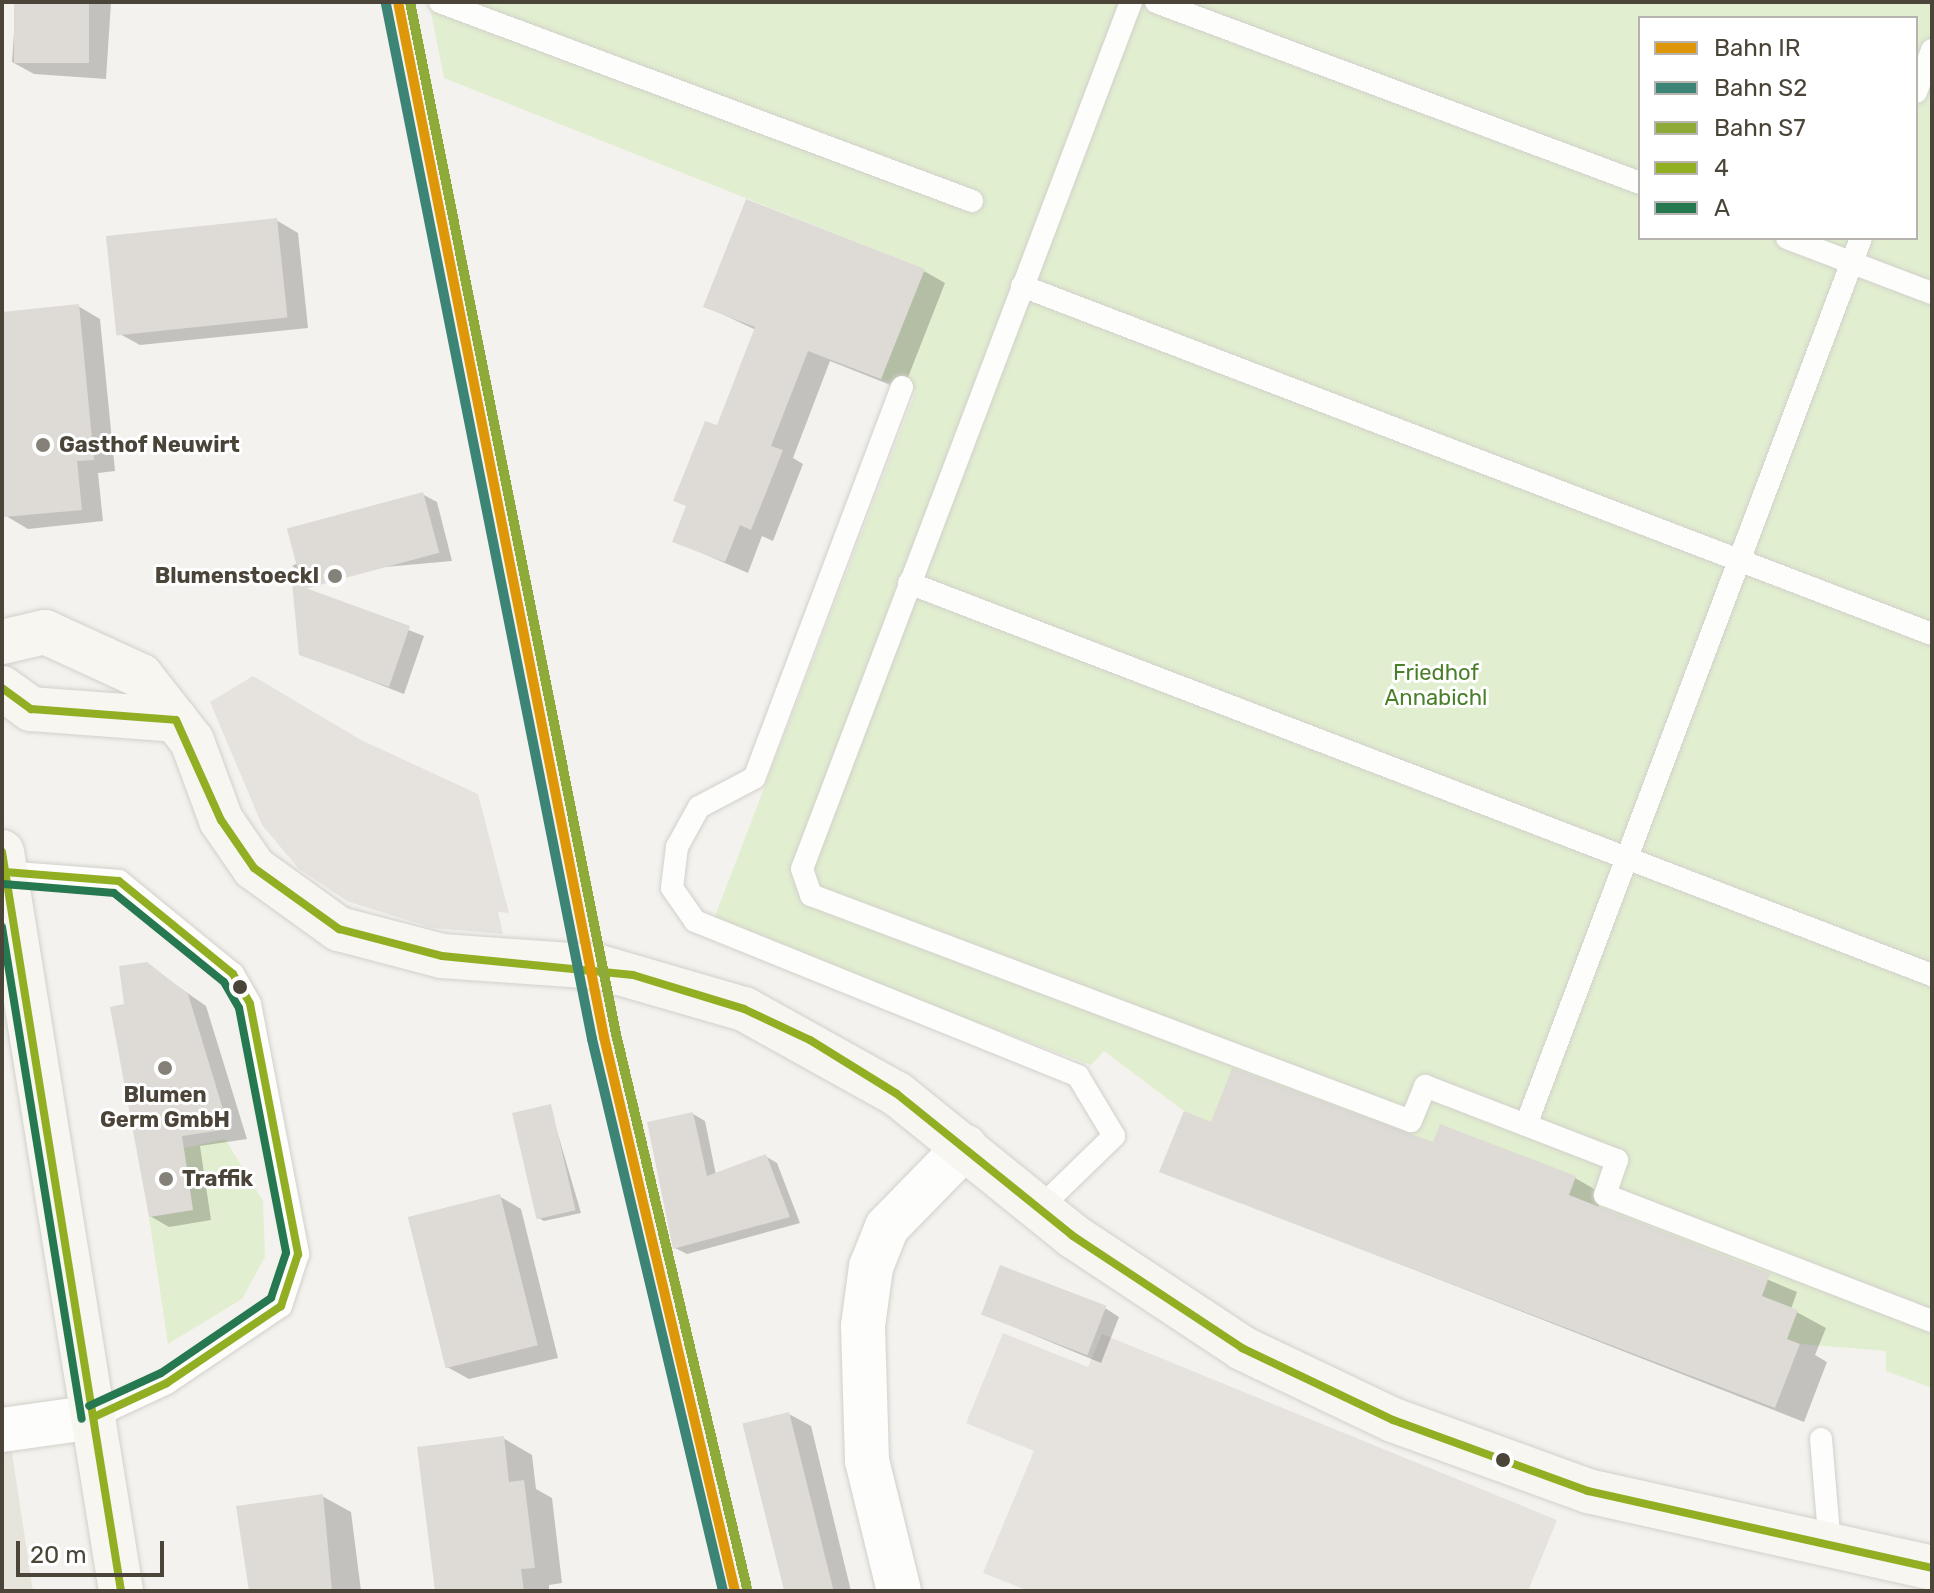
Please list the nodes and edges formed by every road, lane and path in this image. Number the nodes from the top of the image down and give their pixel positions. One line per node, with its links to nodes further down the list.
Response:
1 (440, 2): 7 (lane)
2 (1131, 2): 11 (lane)
3 (1156, 2): 6 (lane)
4 (1932, 50): 5 (lane)
5 (1918, 87)
6 (1638, 182)
7 (972, 201)
8 (1792, 240): 10 (lane)
9 (1860, 240): 10 (lane)
10 (1852, 263): 12 (lane); 14 (lane)
11 (1022, 286): 14 (lane); 15 (lane)
12 (1932, 293)
13 (902, 387): 25 (lane)
14 (1740, 560): 16 (lane); 20 (lane)
15 (909, 583): 20 (lane); 23 (lane)
16 (1932, 634)
17 (2, 642): 19 (street)
18 (2, 688): 19 (street)
19 (176, 720): 24 (street)
20 (1627, 858): 22 (lane); 23 (lane)
21 (4, 862): 27 (street); 27 (lane)
22 (1932, 975)
23 (1526, 1125): 26 (lane)
24 (965, 1147): 25 (street); 33 (street)
25 (1039, 1209): 30 (street)
26 (1932, 1321)
27 (94, 1417): 28 (street); 32 (street)
28 (2, 1430)
29 (1821, 1439): 30 (lane)
30 (1830, 1546): 31 (street)
31 (1932, 1568)
32 (121, 1591)
33 (899, 1591)

